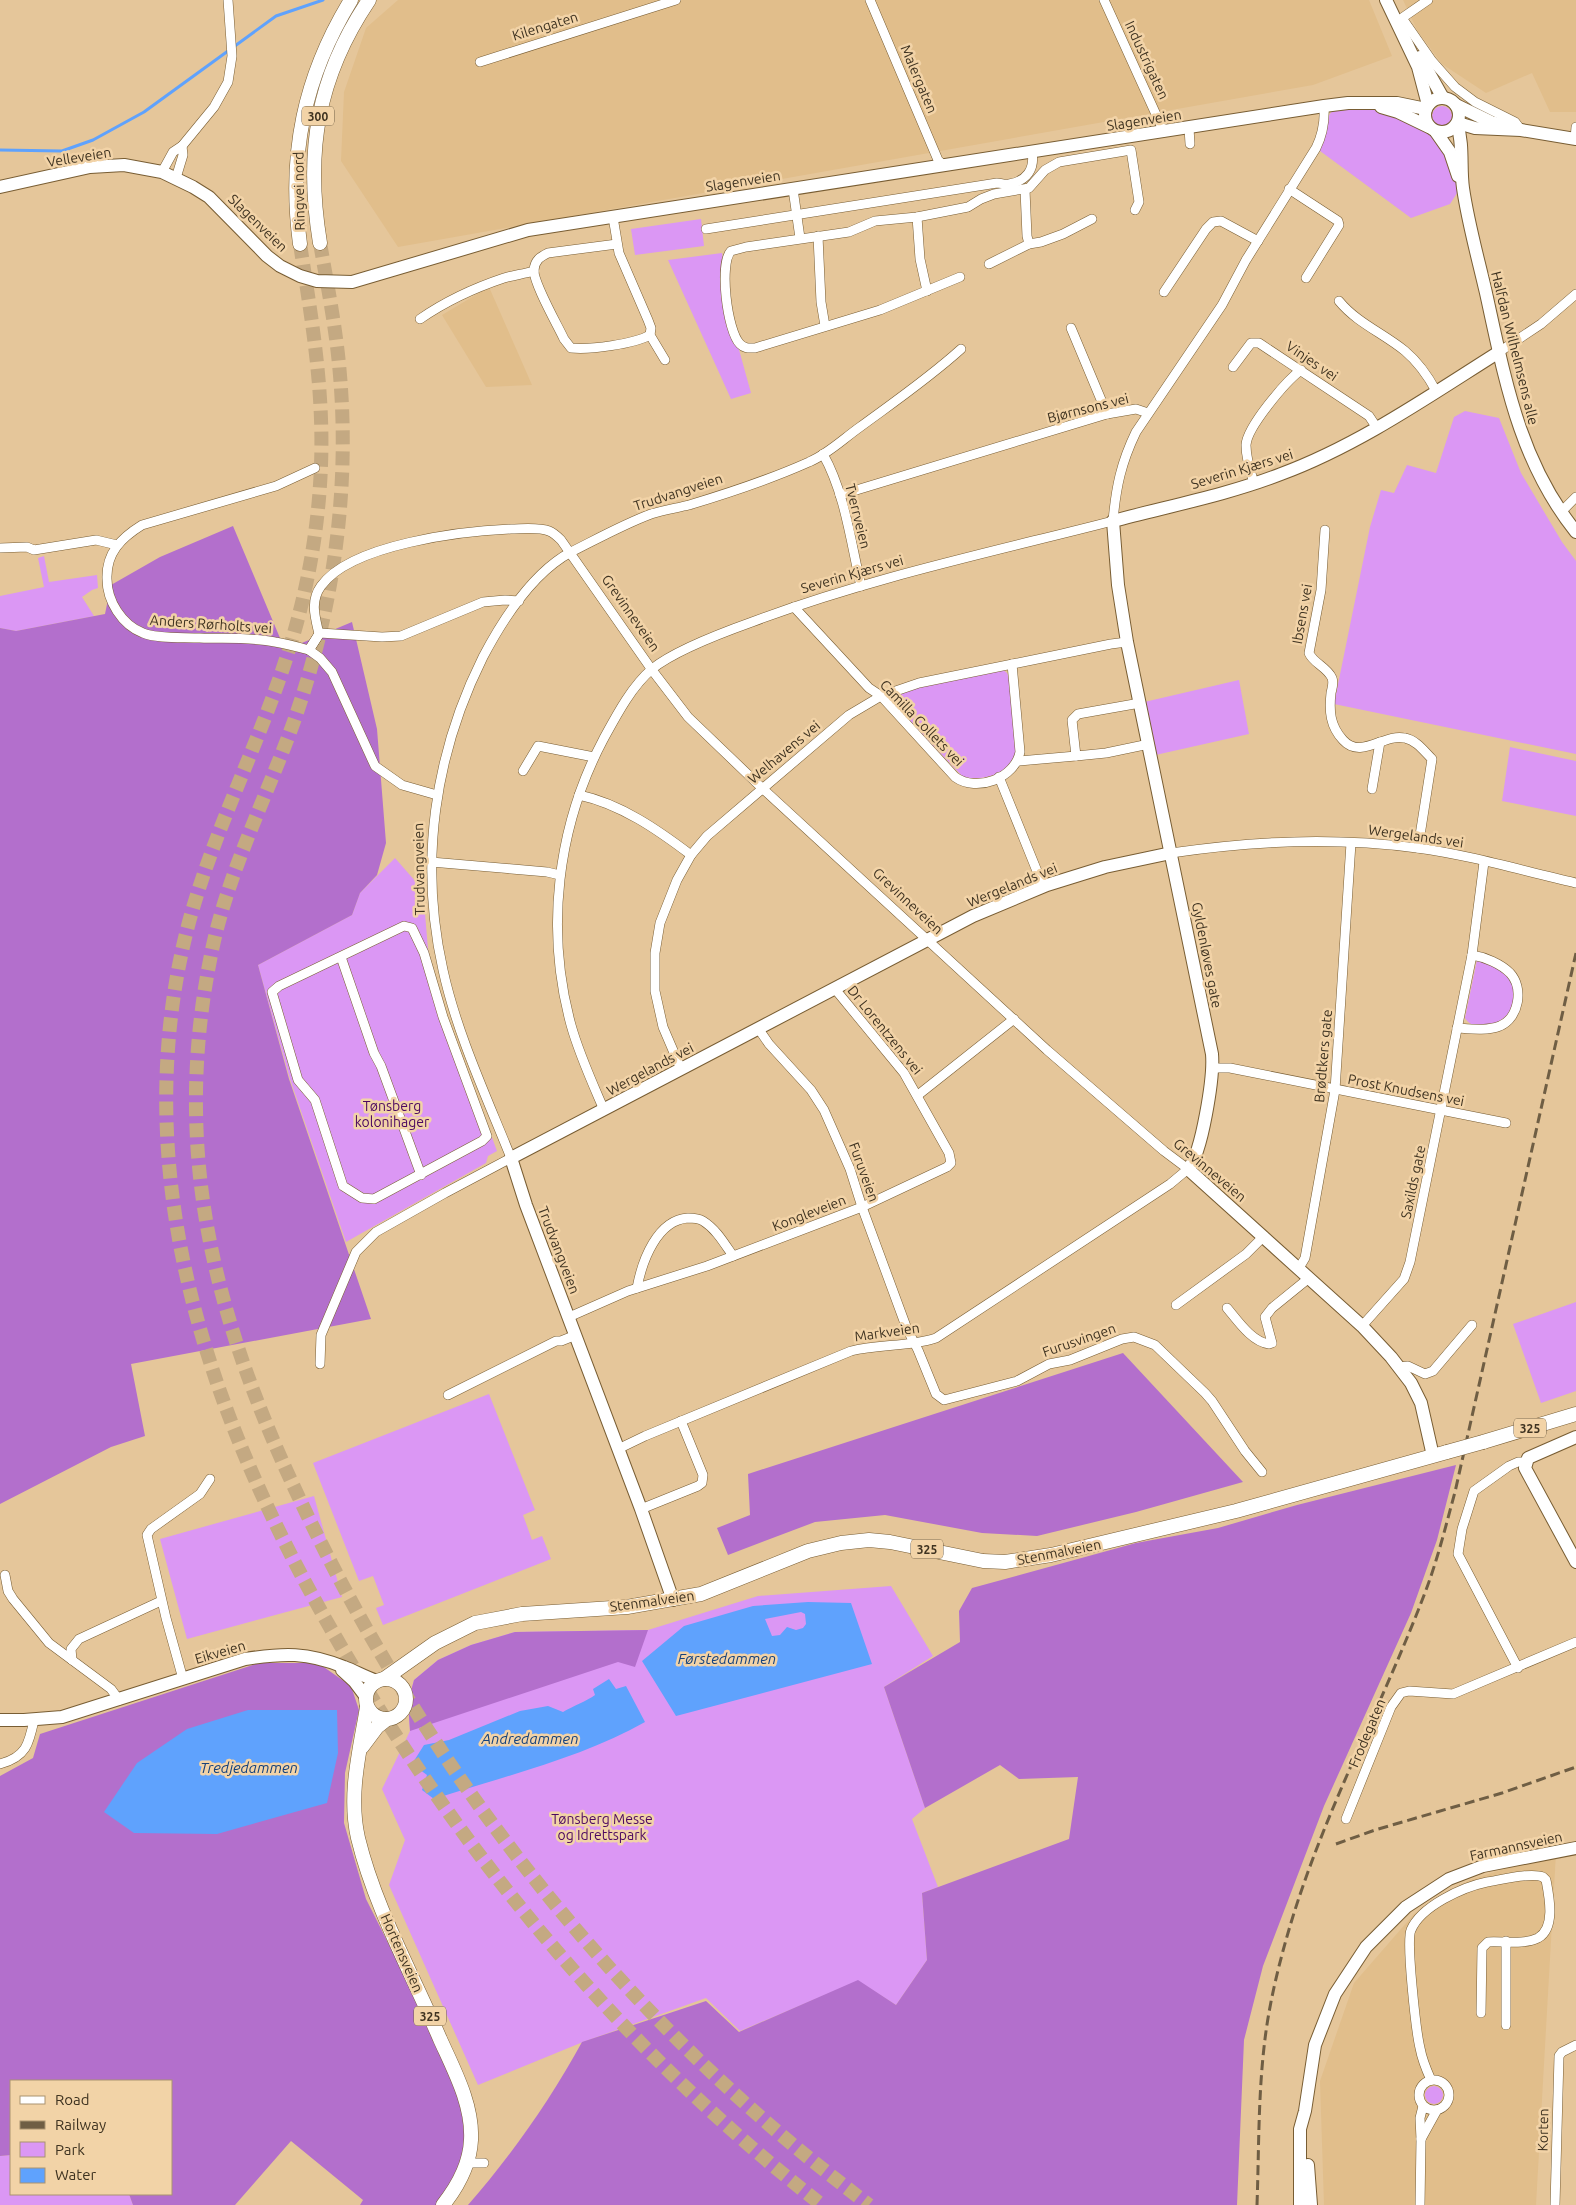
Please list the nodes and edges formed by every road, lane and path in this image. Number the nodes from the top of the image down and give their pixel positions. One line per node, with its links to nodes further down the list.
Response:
1 (228, 0): 24 (street)
2 (351, 0): 45 (main road, Ringvei nord / 300)
3 (369, 0): 44 (main road, Ringvei nord / 300)
4 (676, 0): 11 (street, Kilengaten)
5 (870, 0): 26 (street, Malergaten)
6 (1104, 0): 21 (street, Industrigaten)
7 (1386, 0): 16 (main road)
8 (1394, 0): 10 (main road)
9 (1428, 0): 10 (street)
10 (1402, 18): 12 (main road); 20 (street)
11 (480, 62)
12 (1443, 98): 14 (main road); 16 (main road)
13 (1370, 103): 15 (main road, Slagenveien); 16 (main road, Slagenveien); 19 (main road, Slagenveien)
14 (1456, 105): 17 (main road); 20 (main road)
15 (1324, 106): 18 (main road, Slagenveien); 32 (street, Bjørnsons vei)
16 (1427, 107): 19 (main road)
17 (1457, 124): 19 (main road); 20 (main road); 33 (main road, Halfdan Wilhelmsens alle)
18 (1189, 128): 21 (main road, Slagenveien); 23 (street)
19 (1433, 129): 33 (main road, Halfdan Wilhelmsens alle)
20 (1520, 130): 22 (main road)
21 (1164, 132): 25 (main road, Slagenveien)
22 (1576, 135)
23 (1190, 144)
24 (182, 146): 27 (street); 28 (street)
25 (1032, 152): 26 (main road, Slagenveien); 31 (street)
26 (944, 166): 30 (main road, Slagenveien)
27 (162, 172): 28 (main road, Slagenveien); 29 (main road, Velleveien)
28 (176, 178): 37 (main road, Slagenveien)
29 (0, 187)
30 (793, 189): 36 (street); 37 (main road, Slagenveien)
31 (1005, 189): 34 (street); 36 (street); 38 (street)
32 (1289, 189): 43 (street, Bjørnsons vei); 51 (street)
33 (1463, 189): 61 (main road, Halfdan Wilhelmsens alle)
34 (1025, 190): 35 (street, Slagenveien); 47 (street)
35 (1135, 210)
36 (796, 214): 40 (street); 42 (street)
37 (613, 217): 46 (street)
38 (917, 217): 41 (street); 52 (street)
39 (1092, 219): 47 (street)
40 (706, 229)
41 (818, 236): 42 (street); 57 (street)
42 (800, 238): 57 (street)
43 (1258, 241): 53 (street); 66 (street, Bjørnsons vei)
44 (320, 243)
45 (300, 244)
46 (617, 244): 49 (street); 59 (street)
47 (1029, 244): 48 (street)
48 (989, 264)
49 (534, 271): 56 (street); 59 (street)
50 (960, 277): 52 (street)
51 (1306, 278)
52 (927, 291): 57 (street)
53 (1164, 292)
54 (1576, 294): 61 (street)
55 (1339, 301): 65 (street)
56 (420, 319)
57 (825, 326)
58 (1070, 328): 67 (street)
59 (650, 335): 62 (street)
60 (961, 349): 69 (street, Trudvangveien)
61 (1499, 352): 65 (main road, Severin Kjærs vei); 74 (main road, Halfdan Wilhelmsens alle)
62 (665, 360)
63 (1233, 367): 64 (street, Vinjes vei)
64 (1301, 370): 68 (street, Vinjes vei); 71 (street)
65 (1436, 391): 68 (main road, Severin Kjærs vei)
66 (1148, 412): 67 (street, Bjørnsons vei); 75 (street, Gyldenløves gate)
67 (1107, 414): 72 (street, Bjørnsons vei)
68 (1378, 428): 71 (main road, Severin Kjærs vei)
69 (823, 454): 72 (street, Tverrveien); 80 (street, Trudvangveien)
70 (315, 468): 78 (street, Anders Rørholts vei)
71 (1254, 484): 75 (main road, Severin Kjærs vei)
72 (840, 495): 81 (street, Tverrveien)
73 (1576, 497): 74 (street)
74 (1561, 512): 77 (main road, Halfdan Wilhelmsens alle)
75 (1113, 521): 81 (street, Severin Kjærs vei); 84 (main road, Gyldenløves gate)
76 (1325, 530): 90 (street, Ibsens vei)
77 (1576, 532)
78 (117, 545): 79 (street); 85 (street, Anders Rørholts vei)
79 (0, 548)
80 (570, 553): 82 (street, Trudvangveien); 85 (street, Grevinneveien); 87 (street, Grevinneveien)
81 (861, 586): 83 (street, Severin Kjærs vei)
82 (519, 601): 85 (street); 99 (street, Trudvangveien)
83 (794, 606): 87 (street, Severin Kjærs vei); 88 (street, Camilla Collets vei)
84 (1128, 642): 86 (street, Welhavens vei); 89 (main road, Gyldenløves gate)
85 (308, 650): 99 (street)
86 (1012, 664): 88 (street, Welhavens vei); 94 (street)
87 (652, 670): 93 (street, Severin Kjærs vei); 97 (street, Grevinneveien)
88 (880, 696): 96 (street, Camilla Collets vei); 97 (street, Welhavens vei)
89 (1140, 703): 91 (main road, Gyldenløves gate); 92 (street)
90 (1380, 742): 98 (street); 102 (street, Ibsens vei)
91 (1148, 744): 92 (street); 103 (main road, Gyldenløves gate)
92 (1076, 756): 94 (street)
93 (594, 757): 95 (street); 100 (street, Severin Kjærs vei)
94 (1019, 761): 96 (street, Camilla Collets vei)
95 (523, 771)
96 (998, 777): 109 (street)
97 (762, 788): 104 (street, Welhavens vei); 110 (street, Grevinneveien)
98 (1372, 789)
99 (437, 795): 105 (street, Trudvangveien)
100 (579, 795): 104 (street); 107 (street, Severin Kjærs vei)
101 (1351, 843): 102 (street, Wergelands vei); 103 (street, Wergelands vei); 119 (street, Brødtkers gate)
102 (1418, 848): 106 (street, Wergelands vei)
103 (1171, 853): 109 (main road, Wergelands vei); 117 (main road, Gyldenløves gate)
104 (691, 855): 118 (street, Welhavens vei)
105 (431, 862): 107 (street); 124 (street, Trudvangveien)
106 (1484, 862): 108 (street, Wergelands vei); 111 (street, Saxilds gate)
107 (560, 875): 121 (street, Severin Kjærs vei)
108 (1576, 883)
109 (1043, 886): 110 (main road, Wergelands vei)
110 (928, 939): 113 (main road, Wergelands vei); 114 (street, Grevinneveien)
111 (1472, 954): 116 (street, Saxilds gate); 116 (street)
112 (341, 957): 127 (street); 127 (street); 127 (street)
113 (835, 988): 115 (main road, Wergelands vei); 120 (street, Dr Lorentzens vei)
114 (1014, 1019): 120 (street); 126 (street, Grevinneveien)
115 (758, 1028): 118 (main road, Wergelands vei); 128 (street, Furuveien)
116 (1458, 1028): 122 (street, Saxilds gate)
117 (1213, 1068): 119 (street, Prost Knudsens vei); 126 (main road, Gyldenløves gate)
118 (681, 1069): 121 (main road, Wergelands vei)
119 (1335, 1090): 122 (street, Prost Knudsens vei); 131 (street, Brødtkers gate)
120 (918, 1095): 125 (street, Dr Lorentzens vei)
121 (604, 1110): 124 (main road, Wergelands vei)
122 (1441, 1110): 123 (street, Prost Knudsens vei); 138 (street, Saxilds gate)
123 (1506, 1123)
124 (510, 1158): 136 (main road, Trudvangveien); 141 (street)
125 (947, 1167): 128 (street, Kongleveien)
126 (1188, 1169): 129 (main road, Grevinneveien); 140 (street, Markveien)
127 (421, 1175)
128 (862, 1207): 130 (street, Kongleveien); 140 (street, Furuveien)
129 (1264, 1236): 131 (main road, Grevinneveien); 134 (street)
130 (733, 1256): 133 (street, Kongleveien); 133 (street)
131 (1299, 1268): 132 (main road, Grevinneveien)
132 (1309, 1278): 135 (street); 138 (main road, Grevinneveien)
133 (637, 1288): 136 (street, Kongleveien)
134 (1176, 1305)
135 (1227, 1308)
136 (569, 1317): 139 (main road, Trudvangveien)
137 (1472, 1325): 142 (street)
138 (1362, 1326): 142 (main road, Grevinneveien)
139 (576, 1335): 143 (street); 147 (main road, Trudvangveien)
140 (914, 1342): 145 (street, Markveien); 150 (street, Furusvingen)
141 (320, 1364)
142 (1399, 1367): 148 (main road, Grevinneveien)
143 (448, 1395)
144 (1576, 1414): 148 (main road, 325, bridge)
145 (681, 1421): 147 (street, Markveien); 152 (street)
146 (1576, 1437): 149 (main road)
147 (618, 1449): 152 (main road, Trudvangveien)
148 (1440, 1454): 155 (main road, Stenmalveien / 325)
149 (1525, 1462): 153 (main road); 161 (street)
150 (1262, 1472)
151 (210, 1479): 156 (street)
152 (641, 1509): 155 (main road, Trudvangveien)
153 (1576, 1562)
154 (5, 1575): 159 (street)
155 (672, 1600): 157 (main road, Stenmalveien / 325)
156 (161, 1601): 159 (street); 162 (street)
157 (493, 1621): 163 (main road, Stenmalveien / 325); 164 (main road, Stenmalveien / 325)
158 (1576, 1642): 161 (street, Frodegaten)
159 (72, 1660): 165 (street)
160 (332, 1663): 162 (main road, Eikveien); 163 (main road, Eikveien); 166 (main road, Eikveien)
161 (1518, 1668): 172 (street, Frodegaten)
162 (183, 1678): 165 (main road, Eikveien)
163 (380, 1680): 164 (main road); 166 (main road, Stenmalveien / 325)
164 (404, 1691): 167 (main road, Stenmalveien / 325)
165 (119, 1700): 169 (main road, Eikveien)
166 (367, 1702): 167 (main road); 170 (main road, Hortensveien / 325)
167 (386, 1719): 170 (main road, Hortensveien / 325)
168 (0, 1720): 169 (main road, Eikveien)
169 (34, 1720): 171 (street)
170 (360, 1750): 183 (main road, Hortensveien / 325)
171 (0, 1764)
172 (1346, 1819)
173 (1576, 1848): 181 (main road, Farmannsveien)
174 (1506, 1941): 175 (street); 176 (street); 178 (street)
175 (1481, 2014)
176 (1506, 2025)
177 (1576, 2045): 189 (street, Korten)
178 (1431, 2080): 179 (street); 180 (street)
179 (1423, 2106): 180 (street); 182 (street)
180 (1437, 2110): 182 (street)
181 (1305, 2111): 186 (main road, Farmannsveien); 187 (main road, Farmannsveien)
182 (1421, 2139): 188 (street)
183 (466, 2163): 184 (street); 185 (main road, Hortensveien / 325)
184 (484, 2163)
185 (443, 2205)
186 (1300, 2205)
187 (1311, 2205)
188 (1420, 2205)
189 (1555, 2205)

